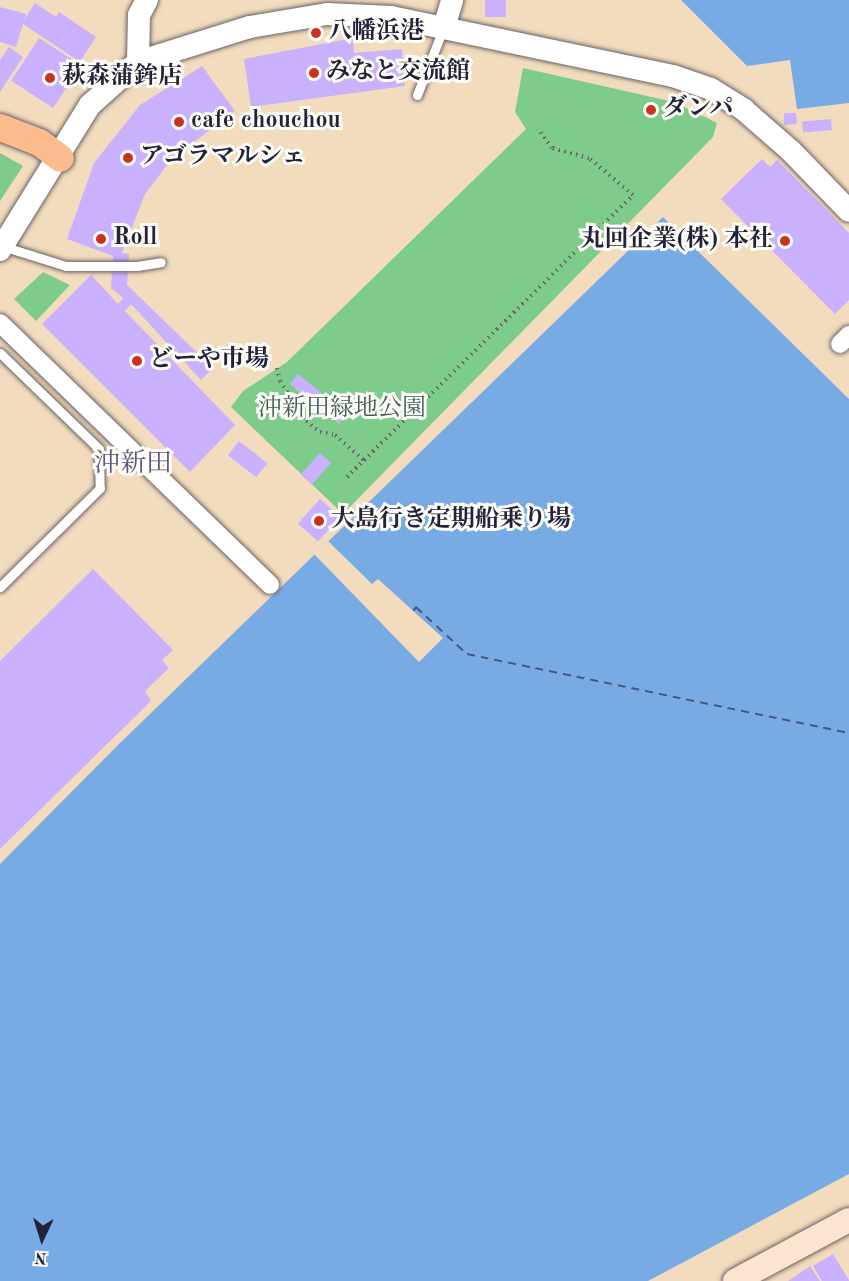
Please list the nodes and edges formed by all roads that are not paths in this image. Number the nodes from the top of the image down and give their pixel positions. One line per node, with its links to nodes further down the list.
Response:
1 (147, 0): 4 (street)
2 (452, 0): 3 (street)
3 (444, 27): 4 (street); 5 (lane); 8 (street)
4 (138, 62): 7 (street)
5 (417, 96)
6 (0, 127): 7 (main road)
7 (60, 158): 9 (street)
8 (849, 211)
9 (1, 248): 10 (lane)
10 (161, 262)
11 (0, 323): 13 (street)
12 (0, 353): 14 (lane)
13 (270, 585)
14 (0, 587)
15 (849, 1220): 16 (main road)
16 (735, 1281)

